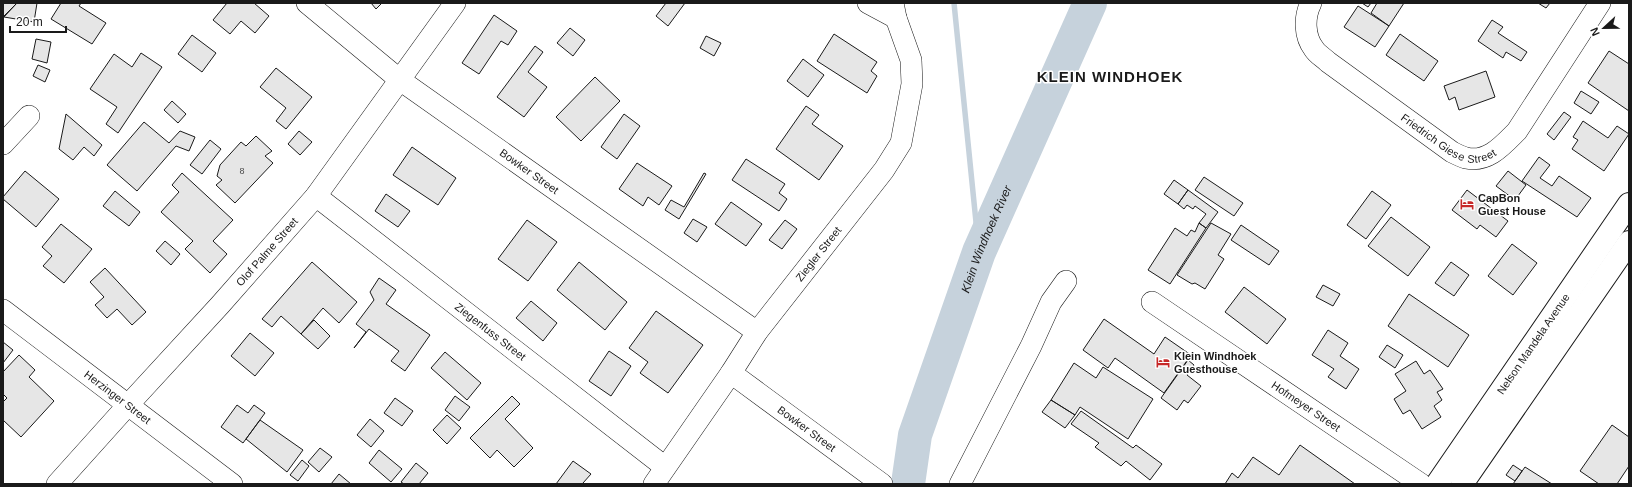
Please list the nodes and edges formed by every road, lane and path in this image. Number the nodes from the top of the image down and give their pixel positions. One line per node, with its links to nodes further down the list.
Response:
1 (307, 3): 7 (street, Bowker Street)
2 (455, 3): 7 (street, Olof Palme Street)
3 (868, 3): 6 (street)
4 (1311, 3): 5 (street, Friedrich Giese Street)
5 (1600, 3)
6 (894, 10): 16 (street, Ziegler Street)
7 (400, 80): 10 (street, Olof Palme Street); 16 (street, Bowker Street)
8 (29, 116): 9 (street)
9 (3, 144)
10 (316, 196): 18 (street, Olof Palme Street); 19 (street, Ziegenfuss Street)
11 (1629, 204): 25 (main road, Nelson Mandela Avenue)
12 (1629, 242): 26 (main road, Nelson Mandela Avenue)
13 (1066, 281): 23 (street)
14 (1152, 302): 24 (street, Hofmeyer Street)
15 (3, 310): 18 (street, Herzinger Street)
16 (756, 332): 17 (street, Ziegler Street)
17 (731, 373): 19 (street, Ziegler Street); 22 (street, Bowker Street)
18 (128, 405): 20 (street, Olof Palme Street); 21 (street, Herzinger Street)
19 (660, 476)
20 (57, 484)
21 (232, 484)
22 (882, 484)
23 (960, 484)
24 (1421, 484)
25 (1437, 484)
26 (1462, 484)

